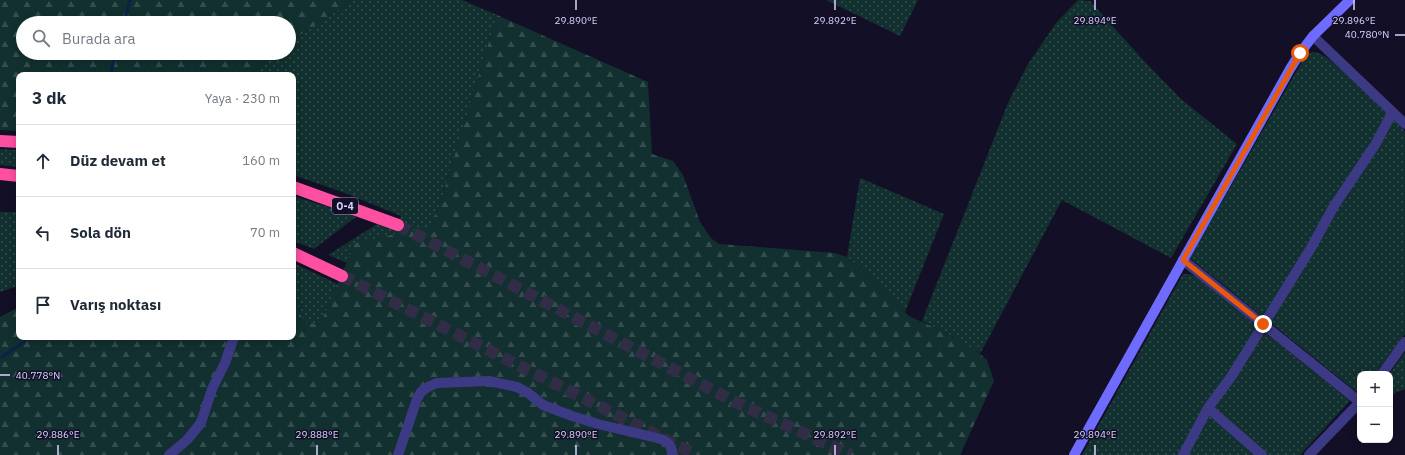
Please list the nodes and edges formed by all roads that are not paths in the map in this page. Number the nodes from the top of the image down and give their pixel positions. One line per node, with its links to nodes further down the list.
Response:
1 (1350, 0): 2 (street)
2 (1313, 36): 3 (street); 12 (street)
3 (1392, 113): 4 (street); 14 (street)
4 (1405, 124)
5 (0, 142): 6 (highway)
6 (16, 142)
7 (0, 174): 8 (highway)
8 (16, 176)
9 (296, 188): 10 (highway, O-4)
10 (398, 225)
11 (296, 254): 13 (highway)
12 (1183, 260): 14 (street); 24 (street)
13 (342, 276)
14 (1263, 324): 18 (street); 20 (street)
15 (233, 340): 21 (street)
16 (1405, 342): 17 (street)
17 (1384, 371)
18 (1357, 400)
19 (1357, 405): 27 (street)
20 (1208, 408): 25 (street); 26 (street)
21 (171, 454)
22 (398, 455): 23 (street)
23 (672, 455)
24 (1074, 455)
25 (1183, 455)
26 (1262, 455)
27 (1309, 455)

